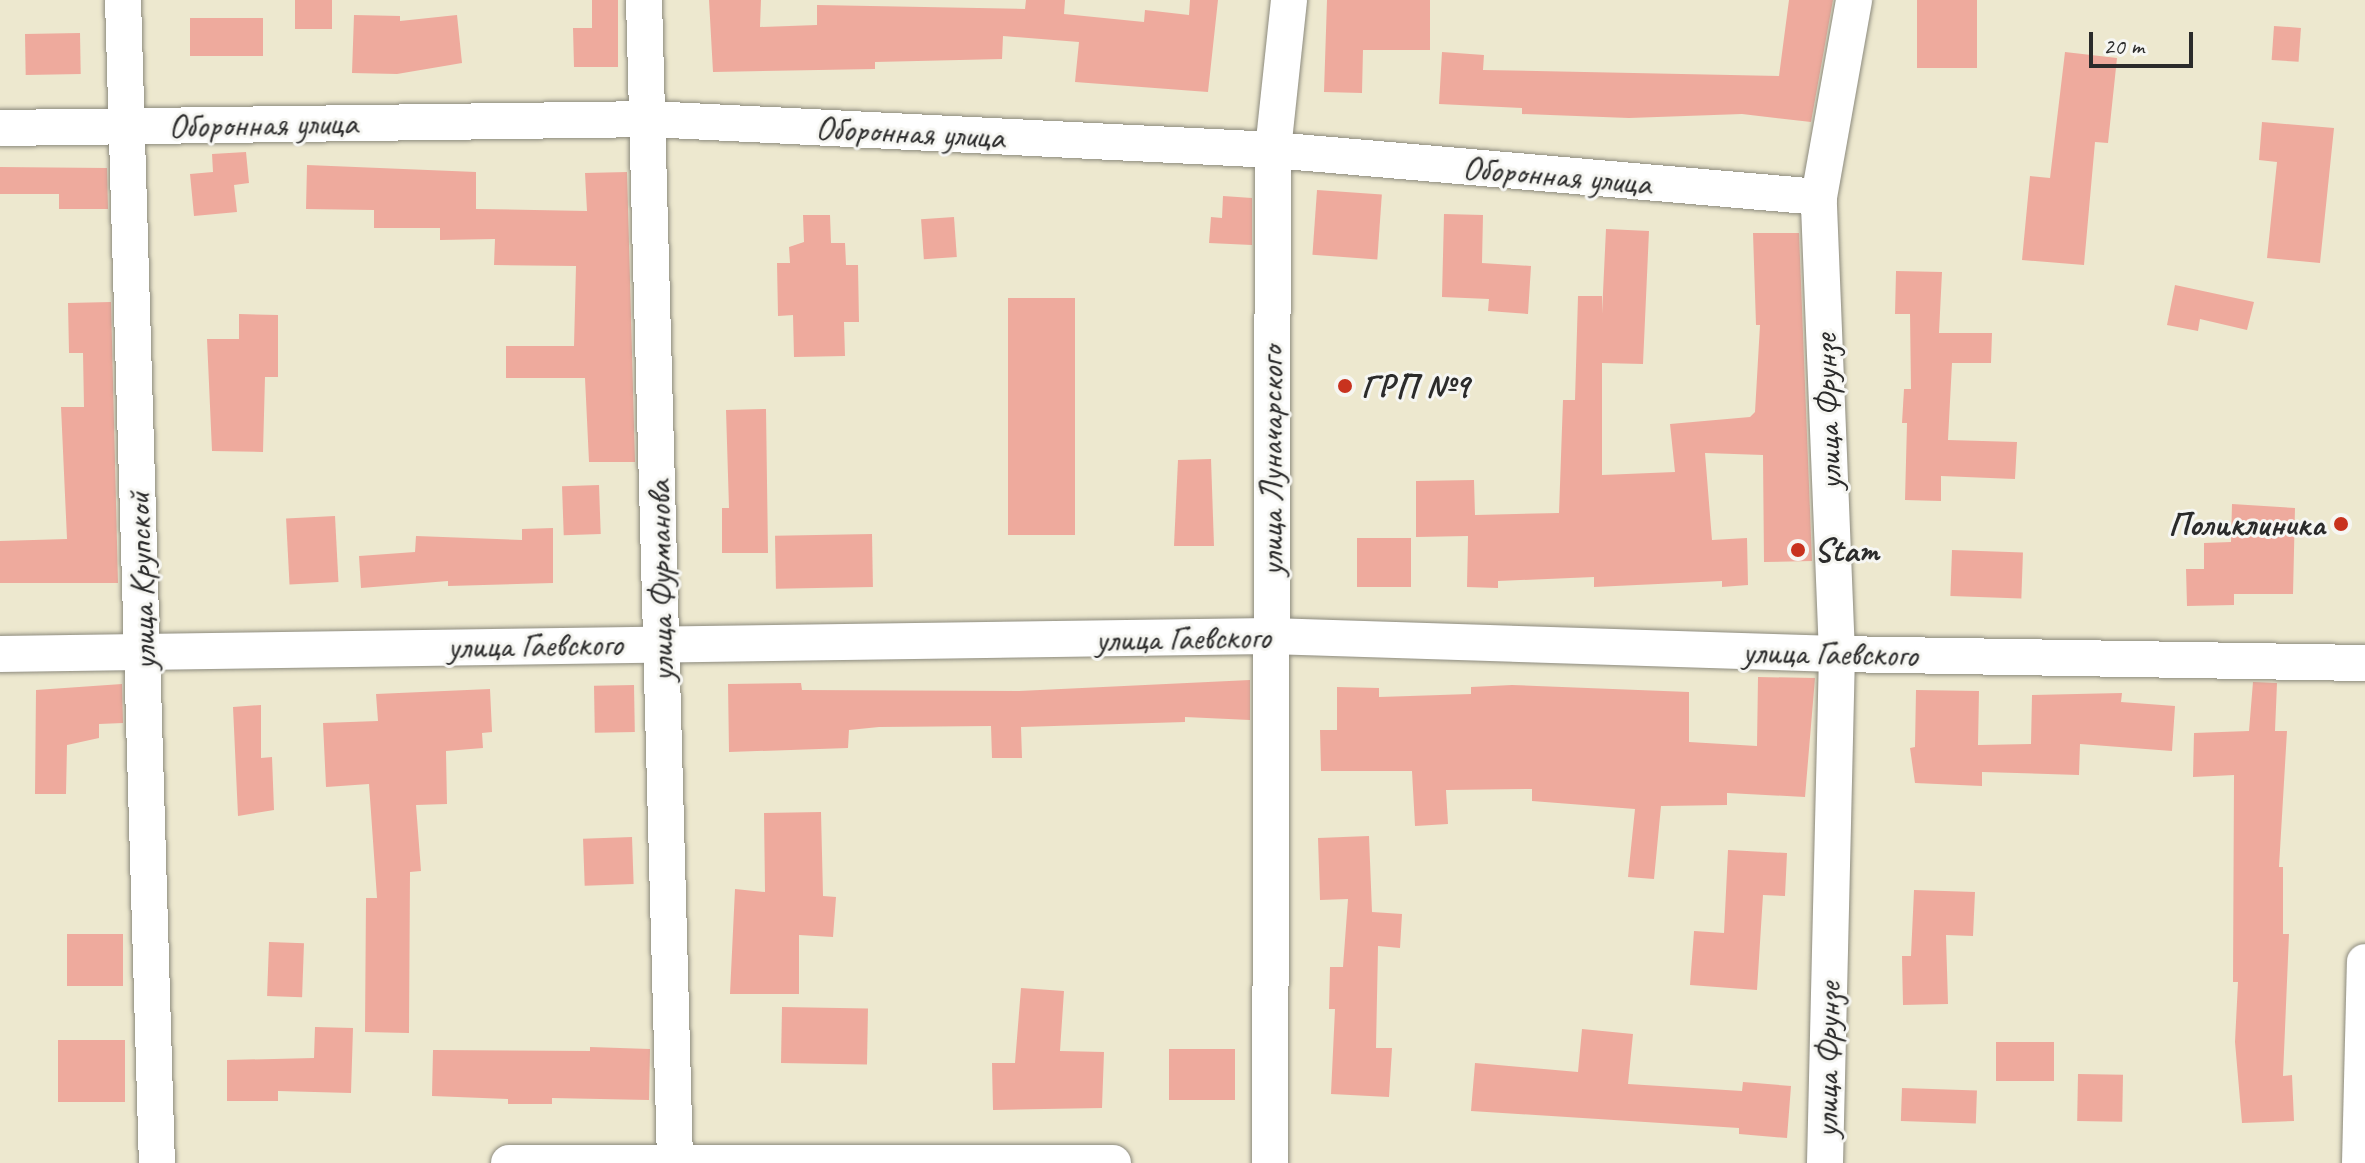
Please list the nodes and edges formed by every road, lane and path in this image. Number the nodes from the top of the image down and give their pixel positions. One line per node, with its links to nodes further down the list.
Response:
1 (123, 0): 6 (street, улица Крупской)
2 (644, 0): 5 (street, улица Фурманова)
3 (1289, 0): 8 (street, улица Луначарского)
4 (1854, 0): 9 (street, улица Фрунзе)
5 (649, 119): 6 (street, Оборонная улица); 8 (street, Оборонная улица); 11 (street, улица Фурманова)
6 (126, 126): 7 (street, Оборонная улица); 12 (street, улица Крупской)
7 (0, 128)
8 (1273, 150): 9 (street, Оборонная улица); 10 (street, улица Луначарского)
9 (1819, 197): 14 (street, улица Фрунзе)
10 (1270, 636): 11 (street, улица Гаевского); 14 (street, улица Гаевского); 21 (street, улица Луначарского)
11 (661, 644): 12 (street, улица Гаевского); 17 (street, улица Фурманова)
12 (143, 649): 13 (street, улица Гаевского); 18 (street, улица Крупской)
13 (0, 654)
14 (1837, 654): 15 (street, улица Гаевского); 22 (street, улица Фрунзе)
15 (2365, 663)
16 (2365, 962): 23 (street)
17 (675, 1161): 19 (street); 20 (street)
18 (157, 1163)
19 (509, 1163)
20 (1113, 1163)
21 (1270, 1163)
22 (1825, 1163)
23 (2360, 1163)

